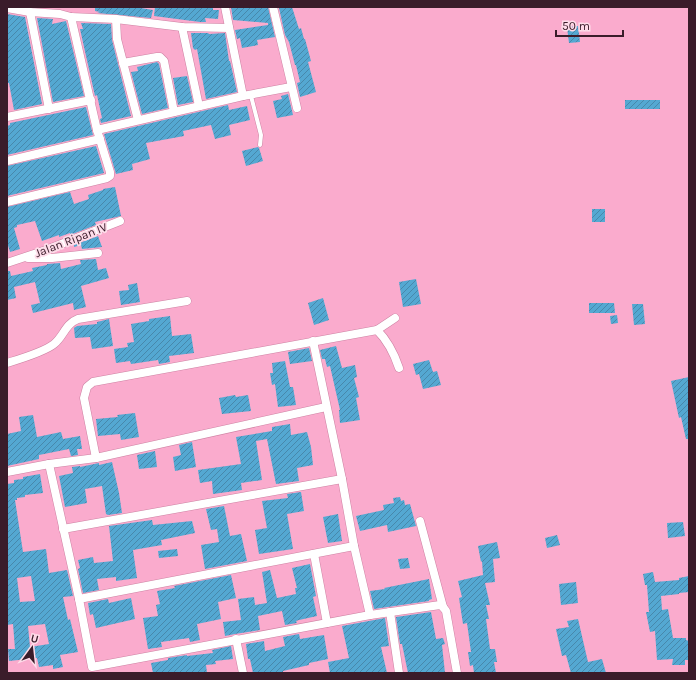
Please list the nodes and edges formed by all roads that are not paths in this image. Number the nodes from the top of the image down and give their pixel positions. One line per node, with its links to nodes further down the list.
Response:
1 (225, 7): 9 (street)
2 (273, 7): 11 (street)
3 (7, 8): 5 (street)
4 (60, 10): 5 (street); 6 (street)
5 (30, 12): 15 (street)
6 (71, 16): 7 (street); 13 (street)
7 (116, 19): 8 (street); 10 (street)
8 (182, 27): 9 (street); 14 (street)
9 (229, 28): 12 (street)
10 (123, 63): 17 (street); 19 (street)
11 (291, 87): 12 (street); 16 (street)
12 (247, 96): 14 (street); 22 (lane)
13 (90, 100): 15 (street); 20 (street)
14 (199, 106): 17 (street)
15 (49, 108): 18 (street)
16 (297, 108)
17 (174, 112): 19 (street)
18 (8, 115)
19 (138, 120): 20 (street)
20 (97, 130): 21 (street)
21 (100, 139): 23 (street); 24 (street)
22 (260, 145)
23 (7, 161)
24 (7, 202)
25 (120, 221): 27 (street, Jalan Ripan IV)
26 (98, 253): 27 (street, Jalan Ripan IV)
27 (22, 258): 28 (street, Jalan Ripan IV)
28 (7, 263)
29 (187, 301): 33 (street)
30 (395, 318): 31 (street)
31 (377, 330): 32 (street); 34 (street)
32 (313, 341): 35 (street); 36 (street)
33 (7, 364)
34 (399, 368)
35 (326, 407): 36 (street); 39 (street)
36 (96, 458): 37 (street)
37 (49, 464): 38 (street); 41 (street)
38 (7, 472)
39 (342, 479): 41 (street); 42 (street)
40 (420, 520): 45 (street)
41 (63, 529): 44 (street)
42 (354, 546): 43 (street); 47 (street)
43 (314, 554): 44 (street); 48 (street)
44 (79, 599): 49 (street)
45 (443, 607): 46 (street); 52 (street)
46 (390, 612): 47 (street); 51 (street)
47 (370, 615): 48 (street)
48 (327, 623): 49 (street)
49 (236, 639): 50 (street)
50 (243, 673)
51 (400, 673)
52 (457, 673)

